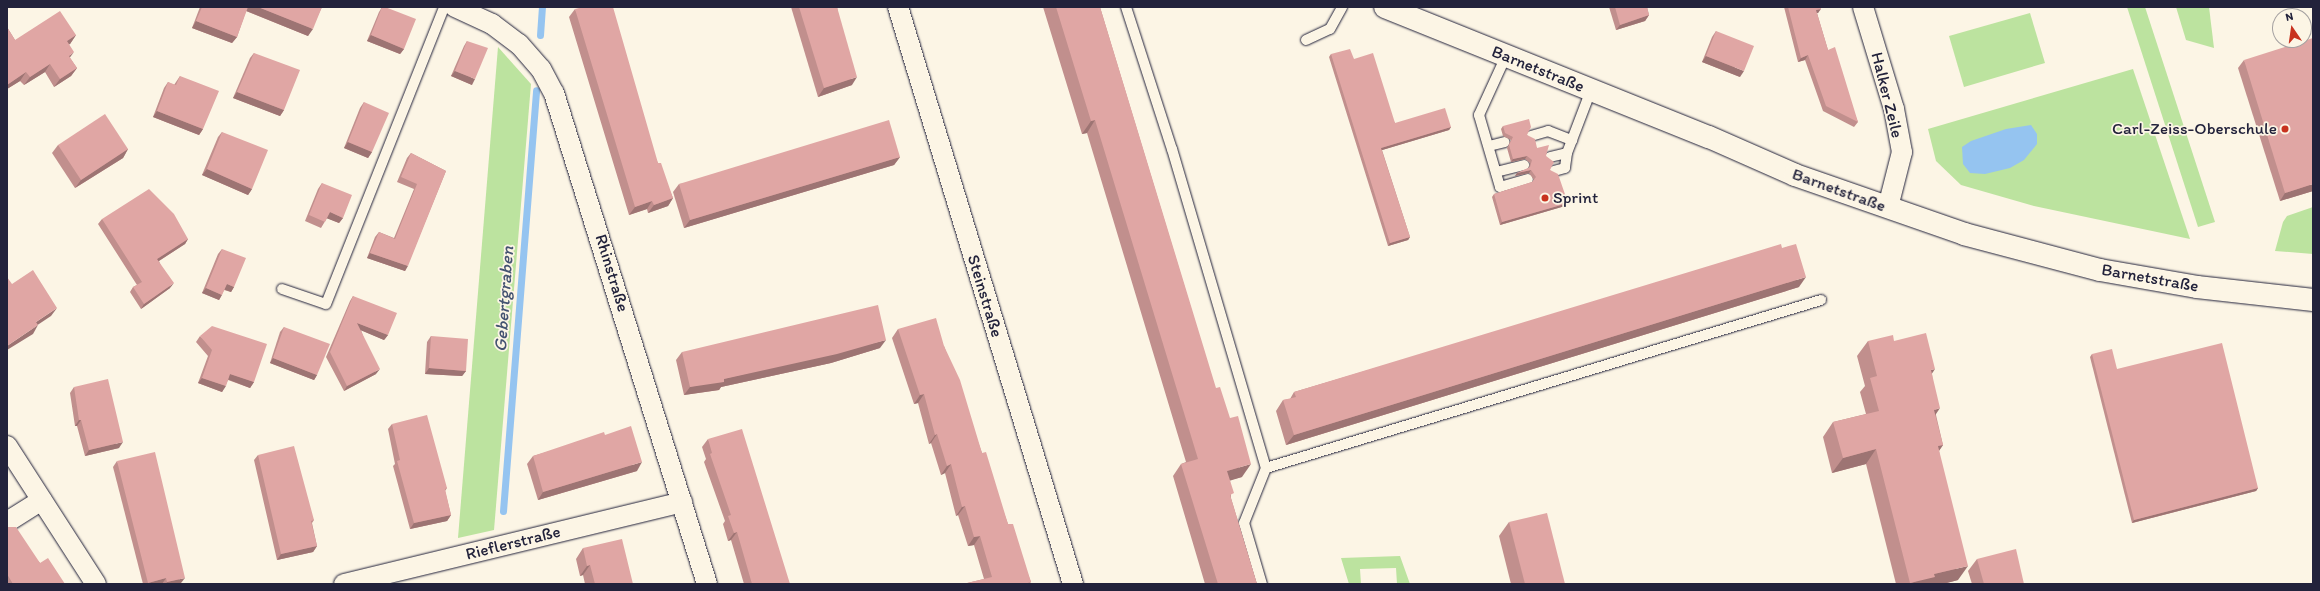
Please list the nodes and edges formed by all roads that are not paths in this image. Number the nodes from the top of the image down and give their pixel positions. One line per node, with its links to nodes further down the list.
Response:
1 (444, 7): 22 (lane)
2 (455, 7): 28 (street, Rhinstraße)
3 (898, 7): 33 (street, Steinstraße)
4 (1126, 7): 26 (lane)
5 (1342, 7): 8 (lane)
6 (1385, 7): 9 (street, Barnetstraße)
7 (1863, 7): 21 (street, Halker Zeile)
8 (1306, 40)
9 (1506, 56): 10 (street, Barnetstraße); 14 (lane)
10 (1591, 90): 12 (lane); 21 (street, Barnetstraße)
11 (1531, 136): 12 (lane)
12 (1572, 140): 15 (lane)
13 (1505, 142): 14 (lane)
14 (1489, 146): 19 (lane)
15 (1567, 153): 16 (lane); 18 (lane)
16 (1550, 158)
17 (1524, 165): 19 (lane)
18 (1554, 171)
19 (1496, 172): 20 (lane)
20 (1528, 179)
21 (1888, 207): 24 (street, Barnetstraße)
22 (282, 288)
23 (1821, 300): 26 (lane)
24 (2313, 300)
25 (7, 446): 27 (street)
26 (1266, 468): 34 (lane)
27 (42, 500): 29 (street); 30 (street)
28 (682, 502): 31 (street, Rieflerstraße); 32 (street, Rhinstraße)
29 (7, 522)
30 (96, 584)
31 (344, 584)
32 (707, 584)
33 (1073, 584)
34 (1262, 584)

